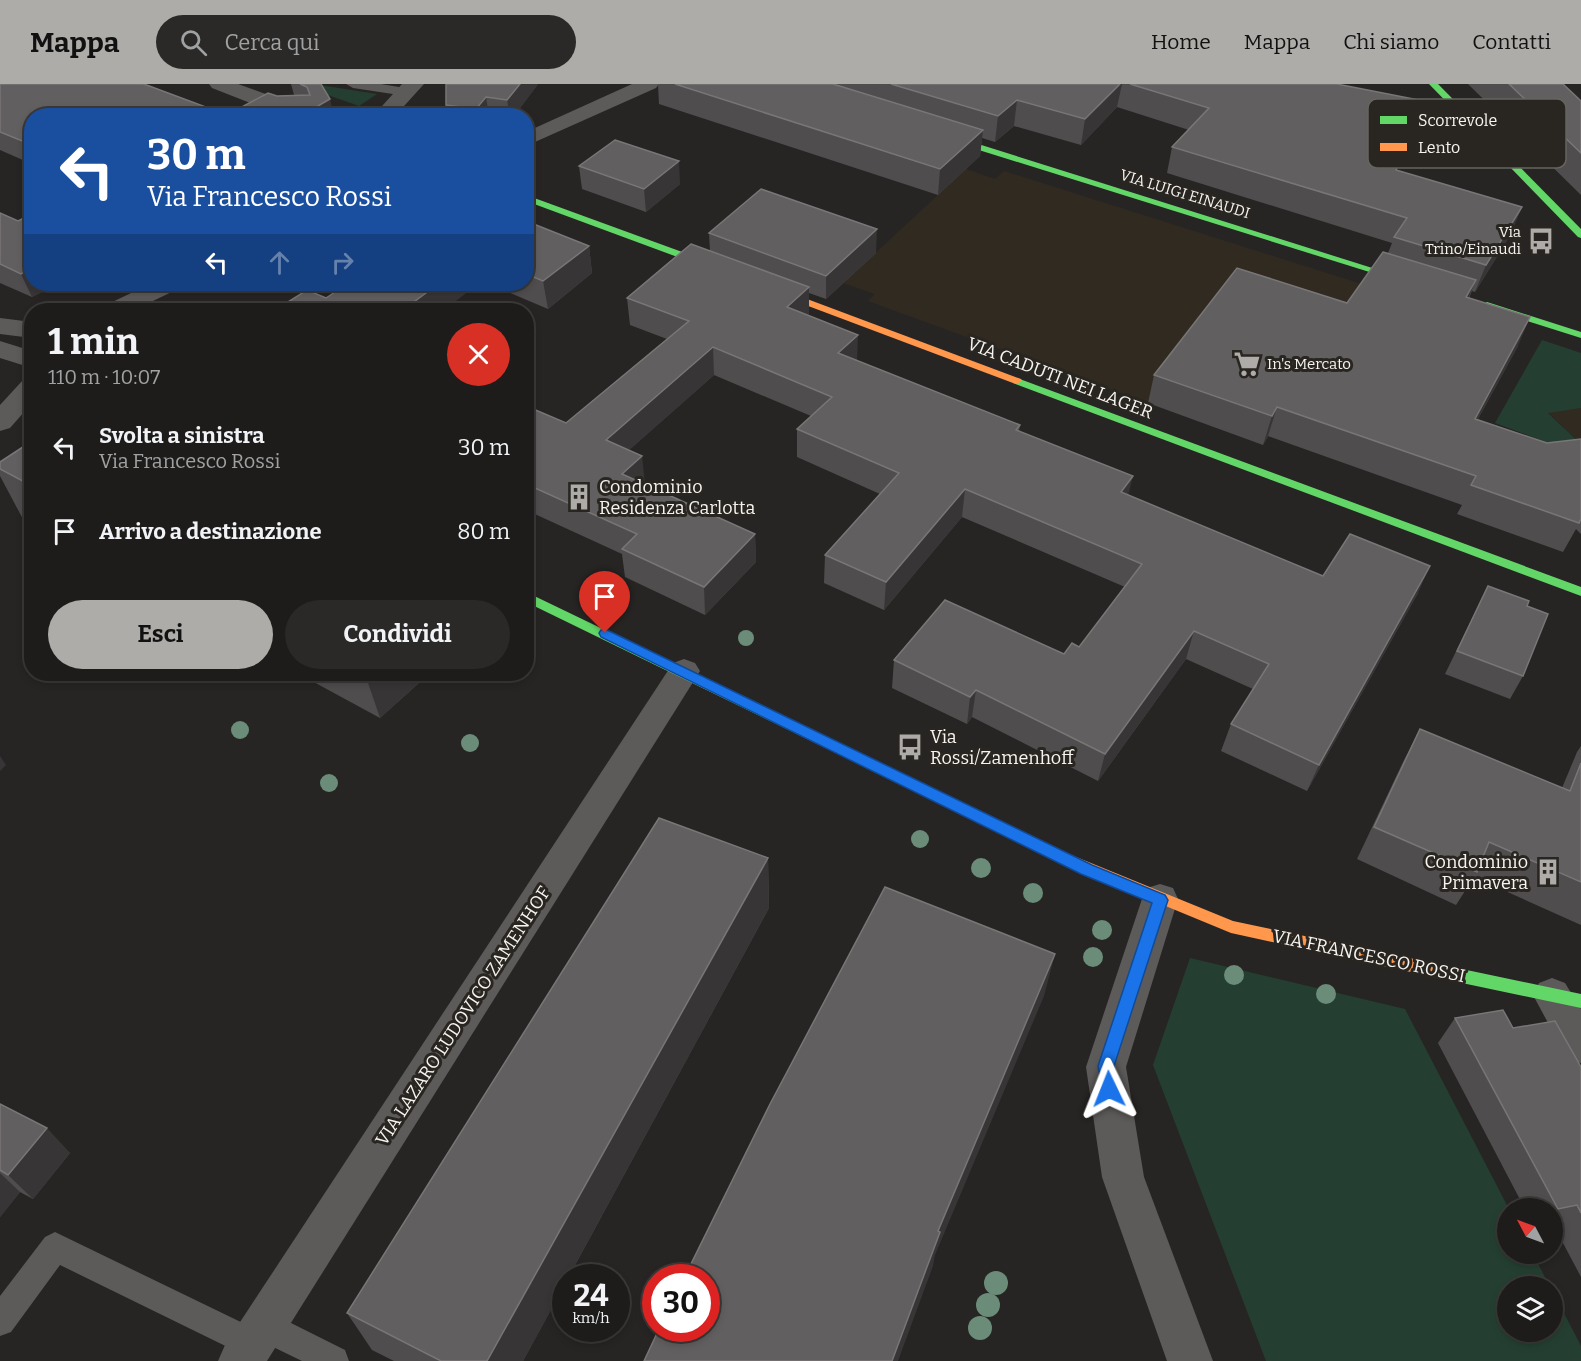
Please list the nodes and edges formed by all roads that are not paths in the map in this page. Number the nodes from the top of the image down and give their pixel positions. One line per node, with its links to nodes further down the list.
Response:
1 (219, 84): 7 (street)
2 (353, 84): 5 (lane)
3 (649, 84): 10 (street)
4 (1433, 84): 6 (street)
5 (410, 88): 8 (street)
6 (1448, 99)
7 (283, 108)
8 (391, 108)
9 (923, 129): 16 (street, VIA LUIGI EINAUDI)
10 (534, 136)
11 (1515, 168): 13 (street)
12 (534, 201): 14 (street)
13 (1581, 235)
14 (734, 275)
15 (756, 283): 28 (street, VIA CADUTI NEI LAGER)
16 (1433, 288)
17 (155, 291): 18 (street)
18 (130, 303)
19 (1479, 303): 22 (street)
20 (0, 326): 21 (street)
21 (24, 329)
22 (1581, 335)
23 (0, 349): 24 (street)
24 (24, 357)
25 (24, 395): 27 (street)
26 (24, 409): 27 (street)
27 (3, 419)
28 (1581, 592)
29 (534, 600): 30 (street, VIA FRANCESCO ROSSI)
30 (684, 670): 31 (street, VIA FRANCESCO ROSSI); 35 (street, VIA LAZARO LUDOVICO ZAMENHOF)
31 (1160, 900): 32 (street, VIA FRANCESCO ROSSI); 37 (street)
32 (1566, 998): 33 (street)
33 (1581, 1045)
34 (0, 1321): 35 (lane)
35 (253, 1344): 36 (lane)
36 (334, 1361)
37 (1190, 1361)

